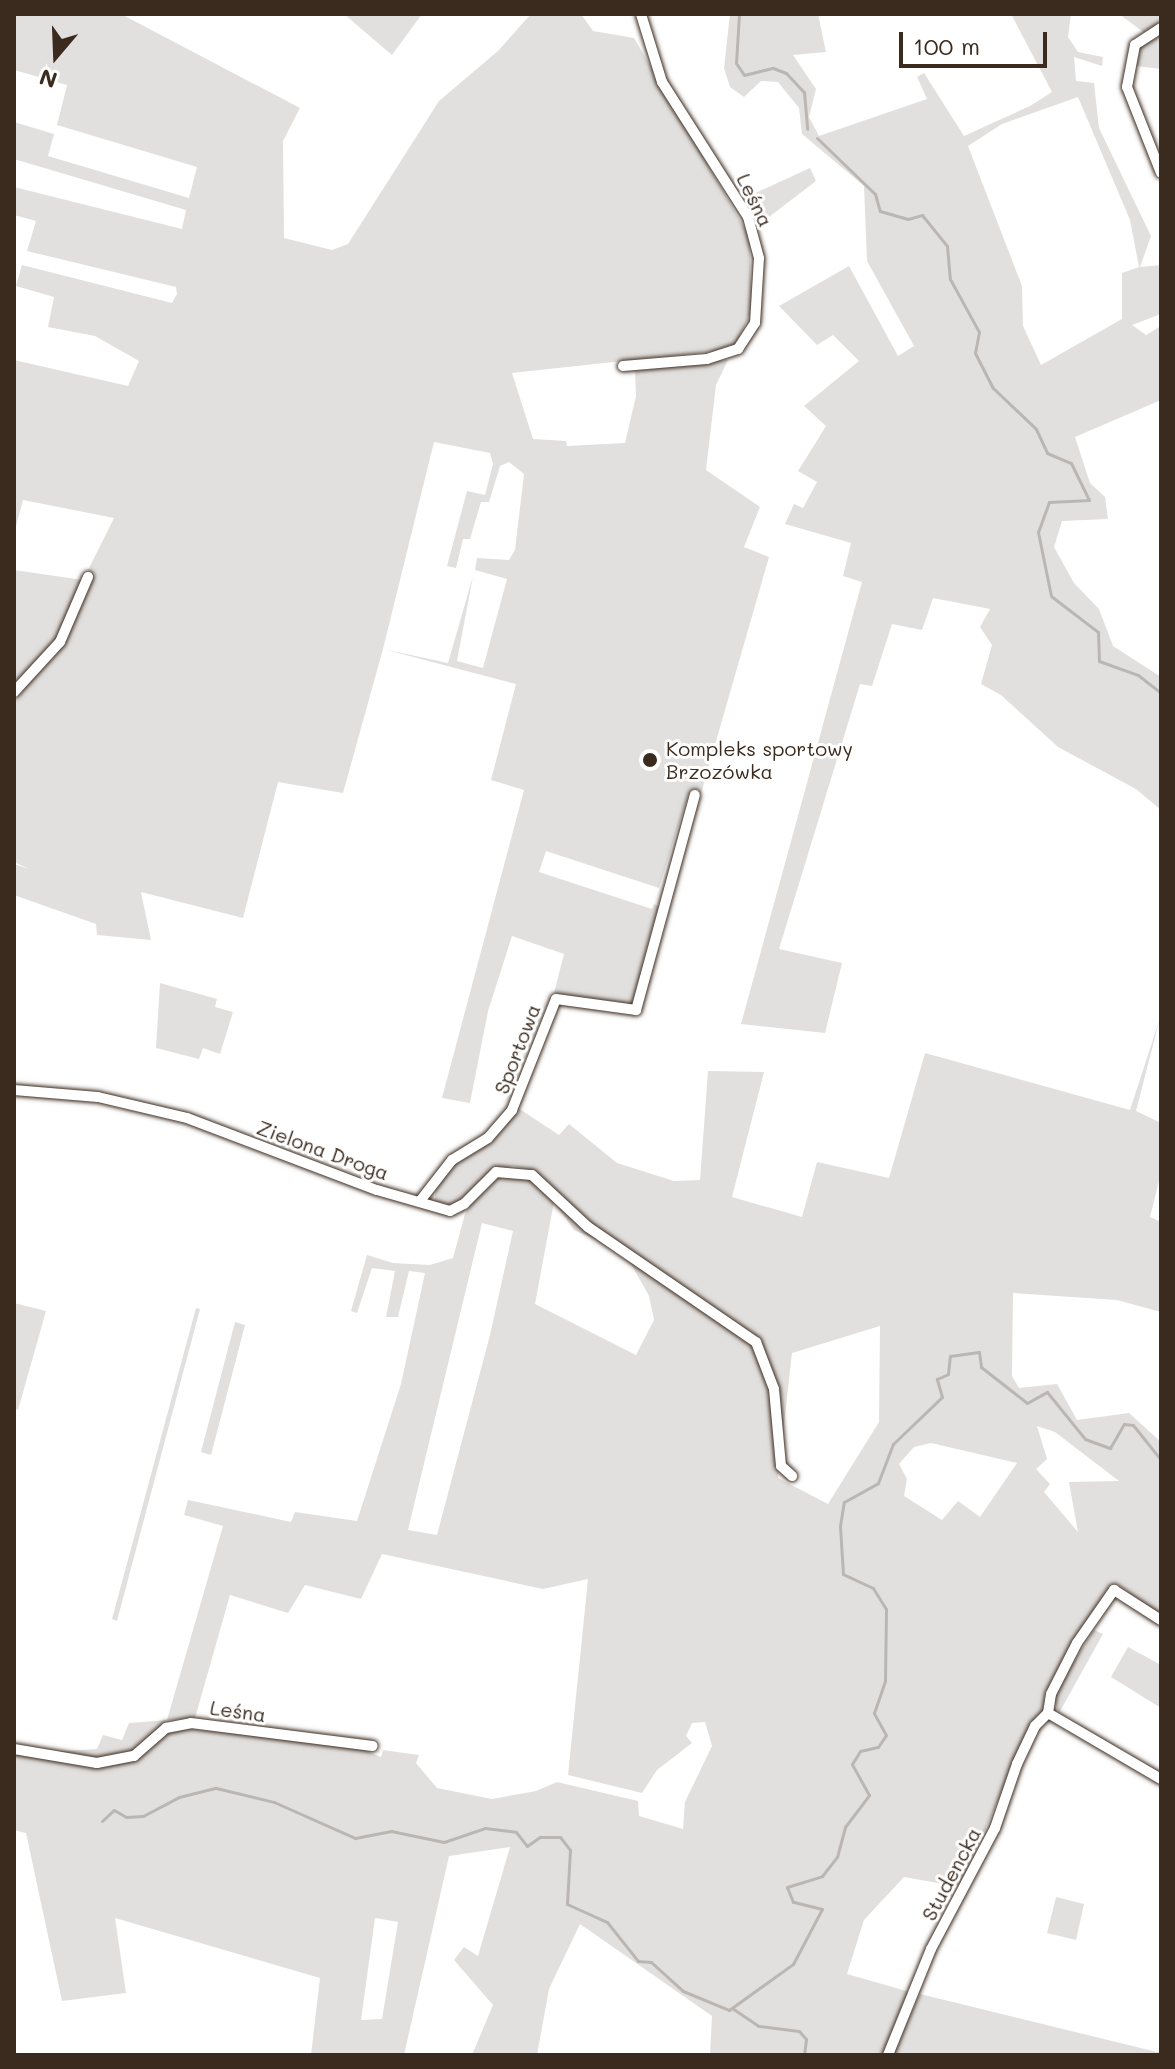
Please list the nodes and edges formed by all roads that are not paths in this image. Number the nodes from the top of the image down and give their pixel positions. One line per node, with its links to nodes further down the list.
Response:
1 (641, 14): 4 (street, Leśna)
2 (1161, 28): 3 (street)
3 (1161, 173)
4 (623, 366)
5 (88, 577): 6 (street)
6 (14, 692)
7 (695, 795): 9 (street, Sportowa)
8 (14, 1090): 9 (street, Zielona Droga)
9 (420, 1201): 10 (street, Zielona Droga)
10 (792, 1476)
11 (1161, 1620): 12 (street, Studencka)
12 (1048, 1713): 15 (street); 16 (street, Studencka)
13 (373, 1746): 14 (street, Leśna)
14 (14, 1749)
15 (1161, 1779)
16 (888, 2055)

